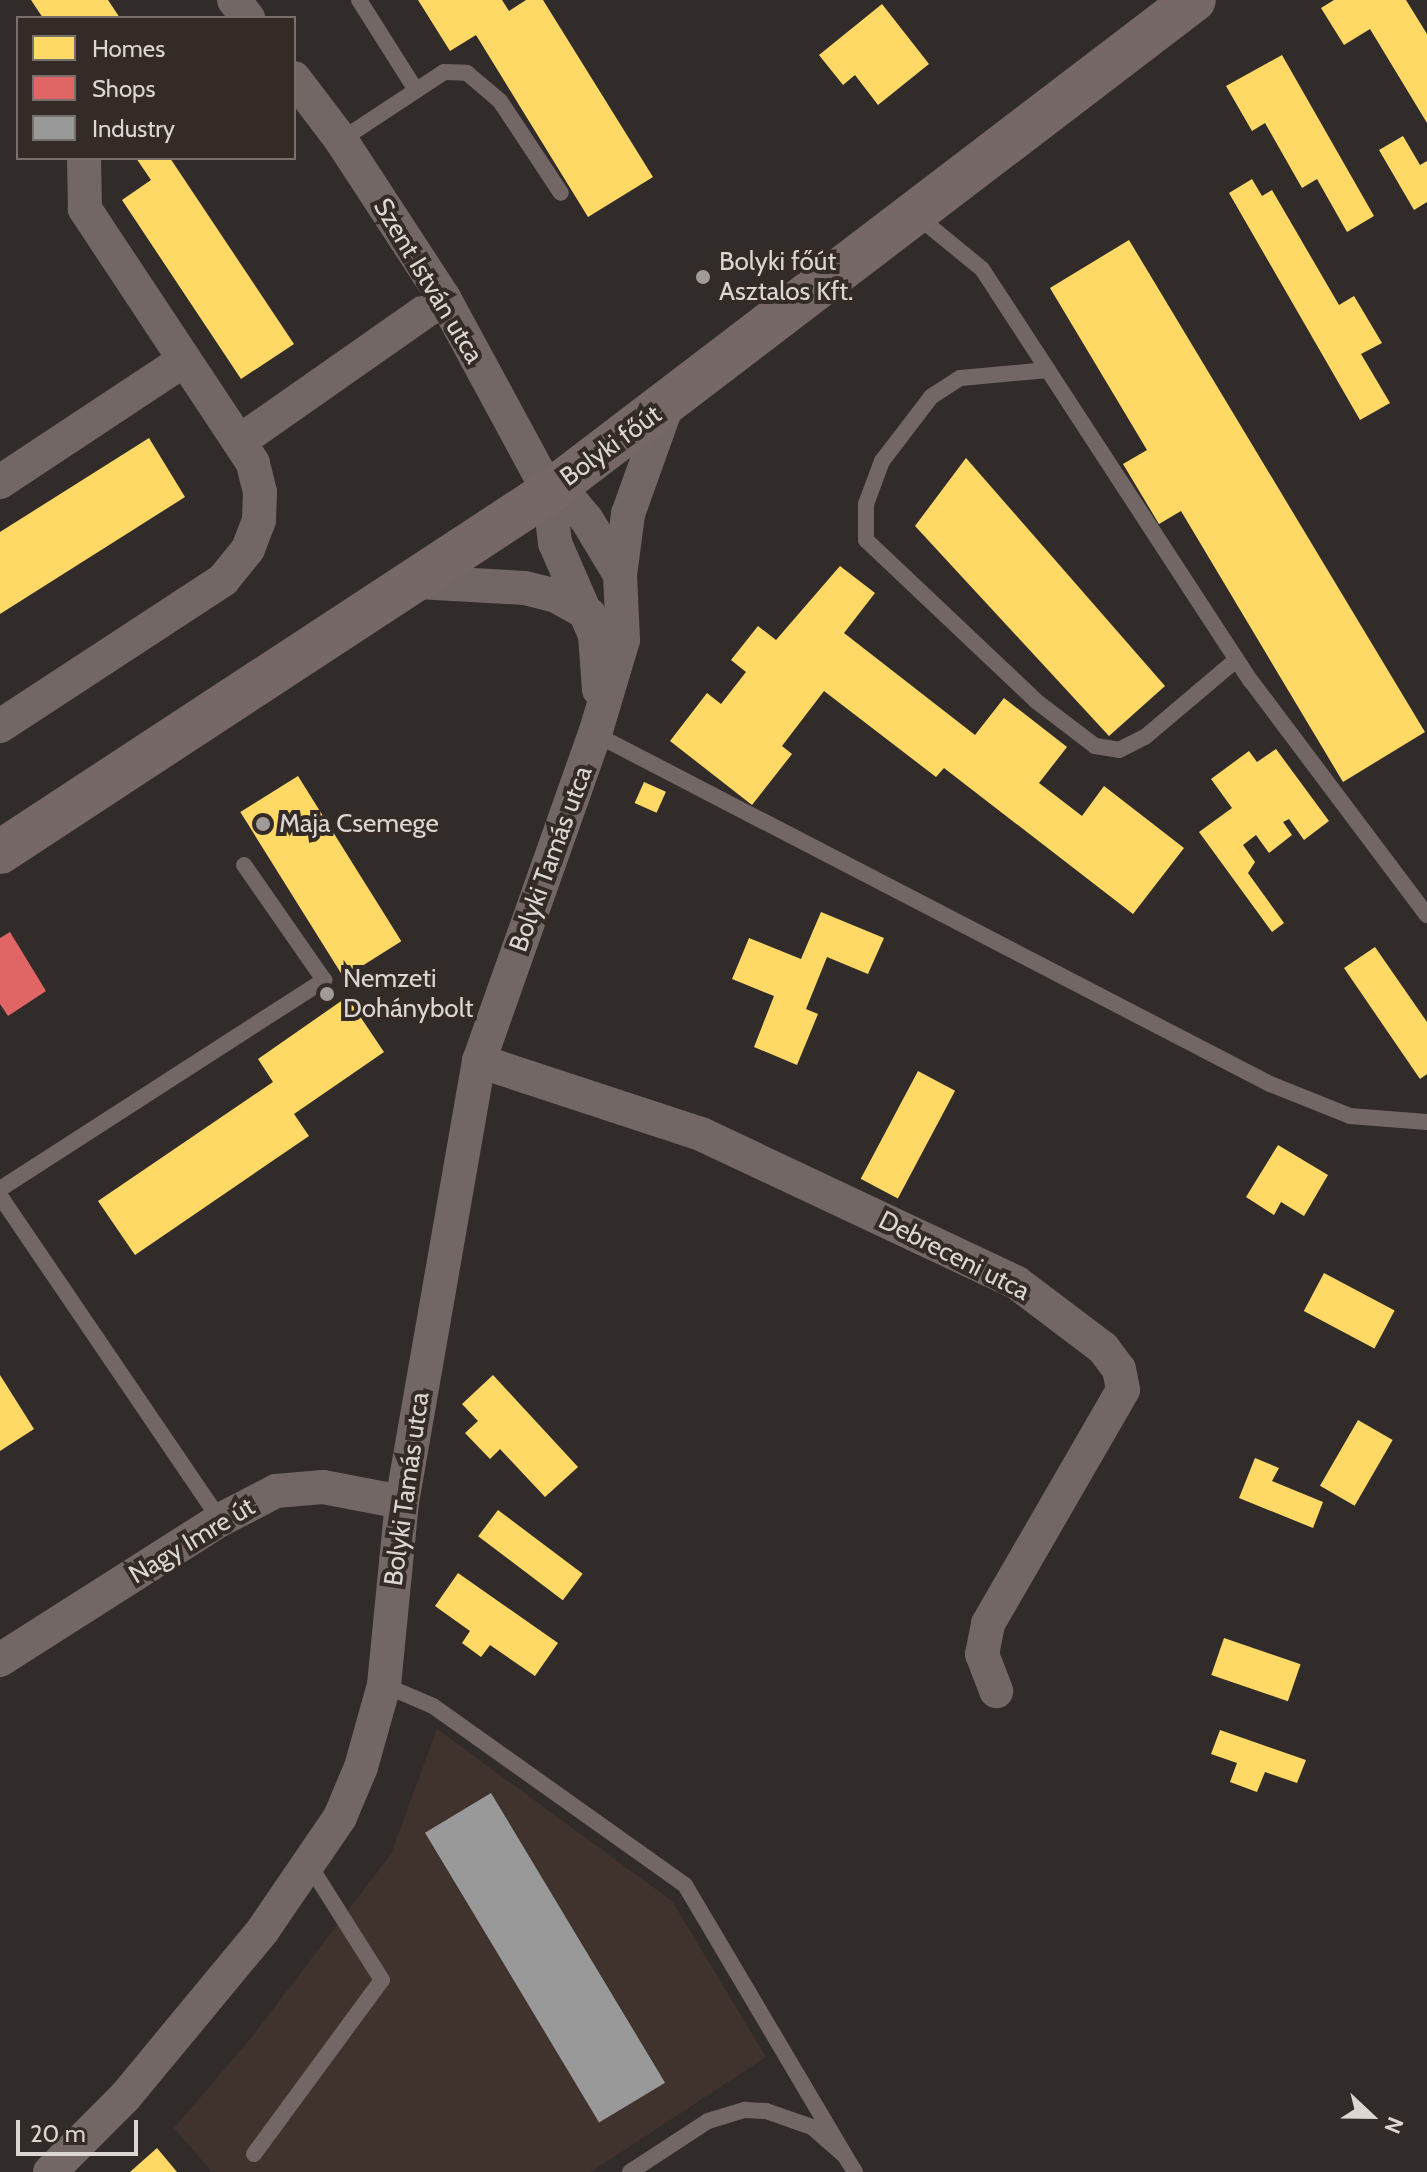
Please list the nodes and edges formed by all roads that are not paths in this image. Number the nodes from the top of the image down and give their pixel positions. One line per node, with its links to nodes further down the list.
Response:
1 (234, 0): 4 (street)
2 (359, 0): 6 (lane)
3 (1194, 0): 10 (main road, Bolyki főút)
4 (246, 16)
5 (296, 81): 7 (street, Szent István utca)
6 (416, 90): 7 (lane); 9 (lane)
7 (341, 140): 11 (street, Szent István utca)
8 (84, 160): 12 (street)
9 (561, 193)
10 (911, 211): 13 (lane); 14 (main road, Bolyki főút)
11 (444, 298): 15 (street); 17 (street, Szent István utca)
12 (184, 360): 15 (street); 16 (street)
13 (1048, 370): 21 (lane); 21 (lane)
14 (667, 405): 17 (main road, Bolyki főút); 18 (street, Bolyki Tamás utca)
15 (240, 441): 22 (street)
16 (0, 482)
17 (549, 492): 18 (street, Bolyki Tamás utca); 19 (main road, Bolyki főút); 20 (street, Bolyki Tamás utca)
18 (620, 575): 23 (street, Bolyki Tamás utca)
19 (418, 582): 20 (street); 24 (main road, Bolyki főút)
20 (589, 614): 23 (street, Bolyki Tamás utca)
21 (1236, 660): 26 (lane)
22 (0, 726)
23 (598, 726): 27 (street, Bolyki Tamás utca); 28 (lane)
24 (0, 852)
25 (244, 865): 29 (lane)
26 (1427, 915)
27 (479, 1061): 31 (street, Bolyki Tamás utca); 35 (street, Debreceni utca)
28 (1427, 1122)
29 (0, 1189)
30 (0, 1196): 32 (lane)
31 (402, 1502): 32 (street, Nagy Imre út); 34 (street, Bolyki Tamás utca)
32 (220, 1520): 33 (street, Nagy Imre út)
33 (0, 1660)
34 (384, 1685): 36 (street, Bolyki Tamás utca); 38 (lane)
35 (996, 1691)
36 (310, 1866): 37 (lane); 39 (street, Bolyki Tamás utca)
37 (254, 2154)
38 (845, 2156): 40 (lane); 41 (lane)
39 (50, 2172)
40 (630, 2172)
41 (855, 2172)

